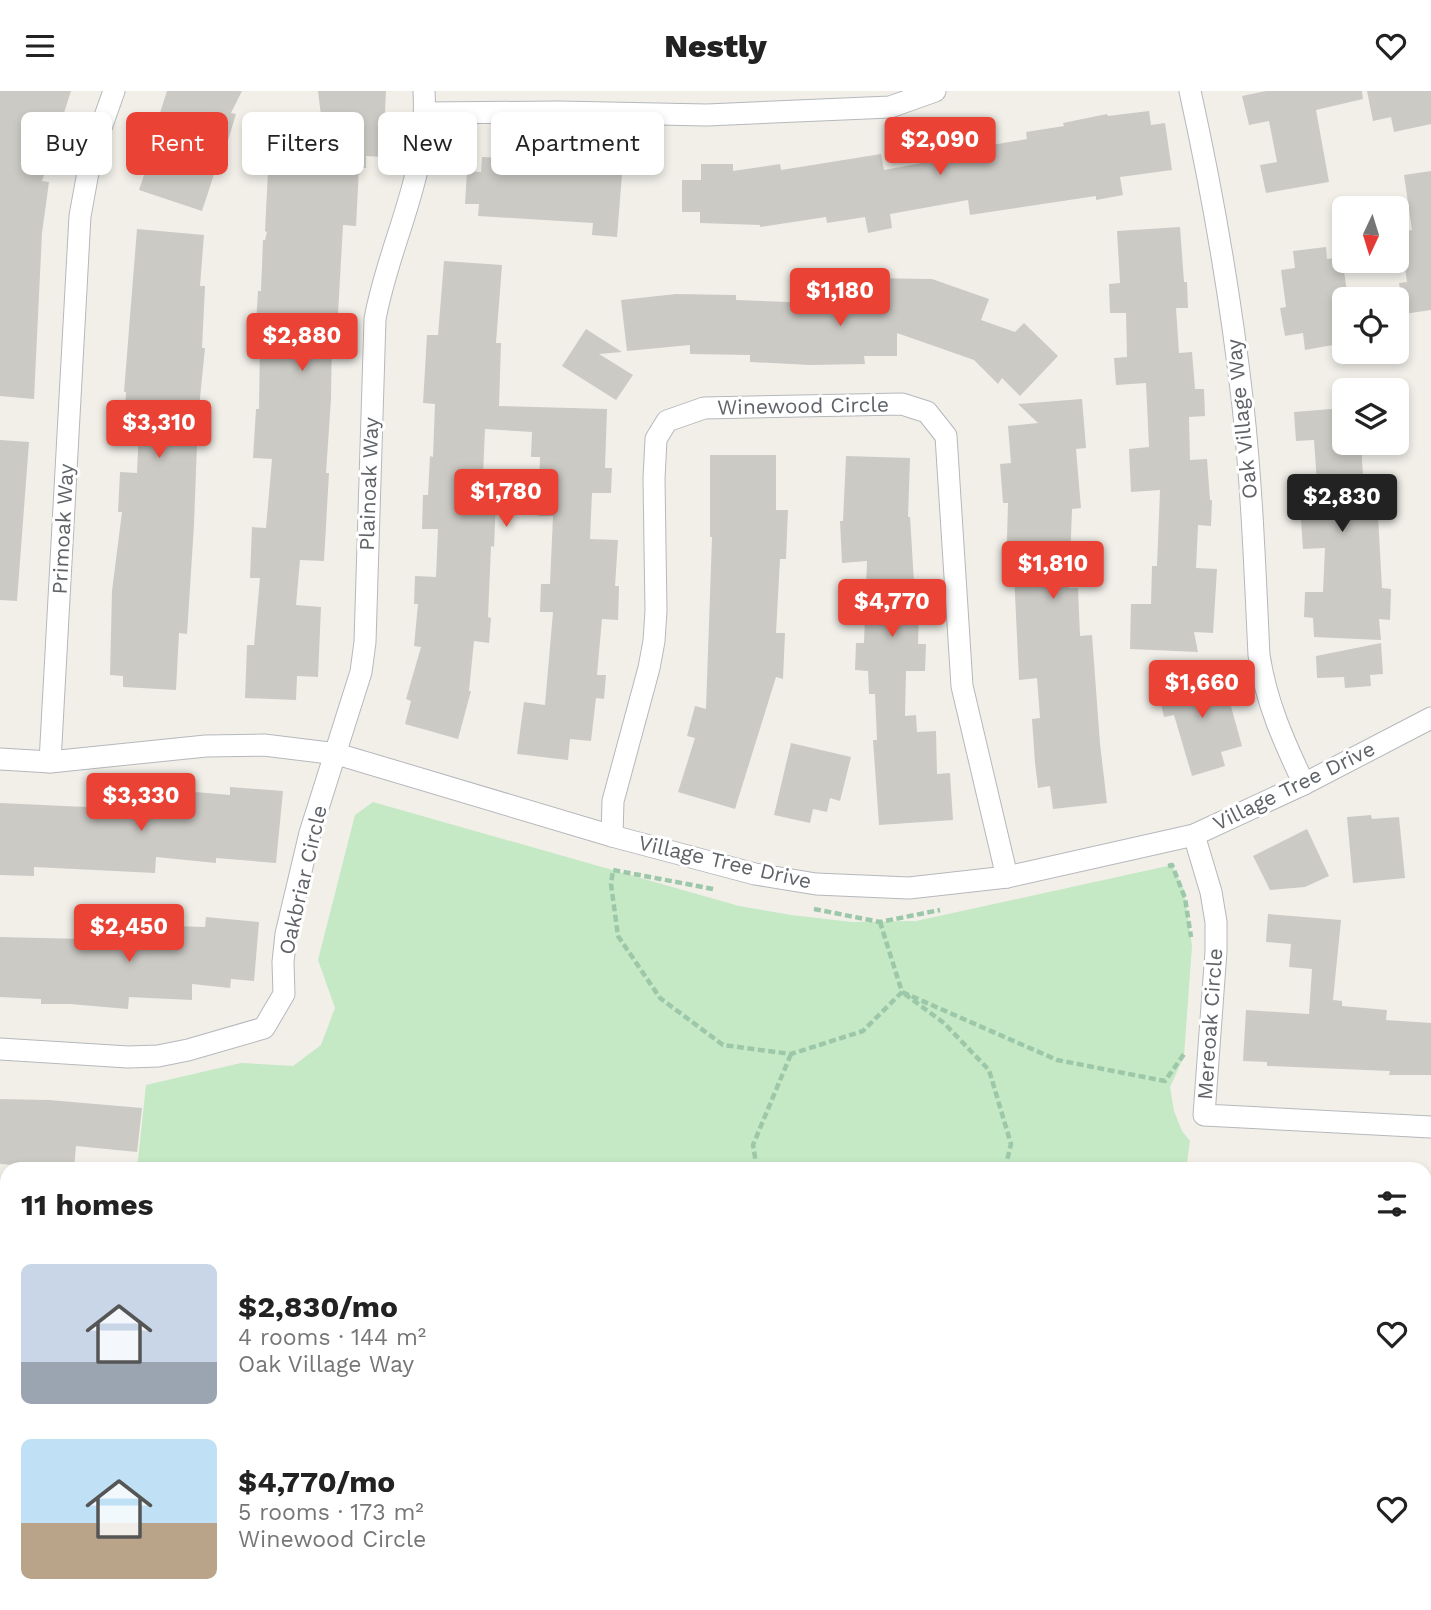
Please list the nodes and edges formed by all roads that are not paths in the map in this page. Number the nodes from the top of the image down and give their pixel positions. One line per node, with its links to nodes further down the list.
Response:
1 (114, 91): 11 (street, Primoak Way)
2 (424, 91): 5 (street, Plainoak Way)
3 (935, 91): 6 (street)
4 (1190, 91): 12 (street, Oak Village Way)
5 (425, 112)
6 (477, 113)
7 (418, 175): 9 (street, Plainoak Way)
8 (1431, 718): 12 (street, Village Tree Drive)
9 (337, 754): 11 (street, Village Tree Drive); 14 (street, Village Tree Drive); 16 (street, Oakbriar Circle)
10 (0, 759): 11 (street, Village Tree Drive)
11 (50, 762)
12 (1304, 784): 13 (street, Village Tree Drive)
13 (1194, 835): 15 (street, Village Tree Drive); 17 (street, Mereoak Circle)
14 (612, 836): 15 (street, Village Tree Drive); 15 (street, Winewood Circle)
15 (1007, 877)
16 (0, 1049)
17 (1431, 1127)

